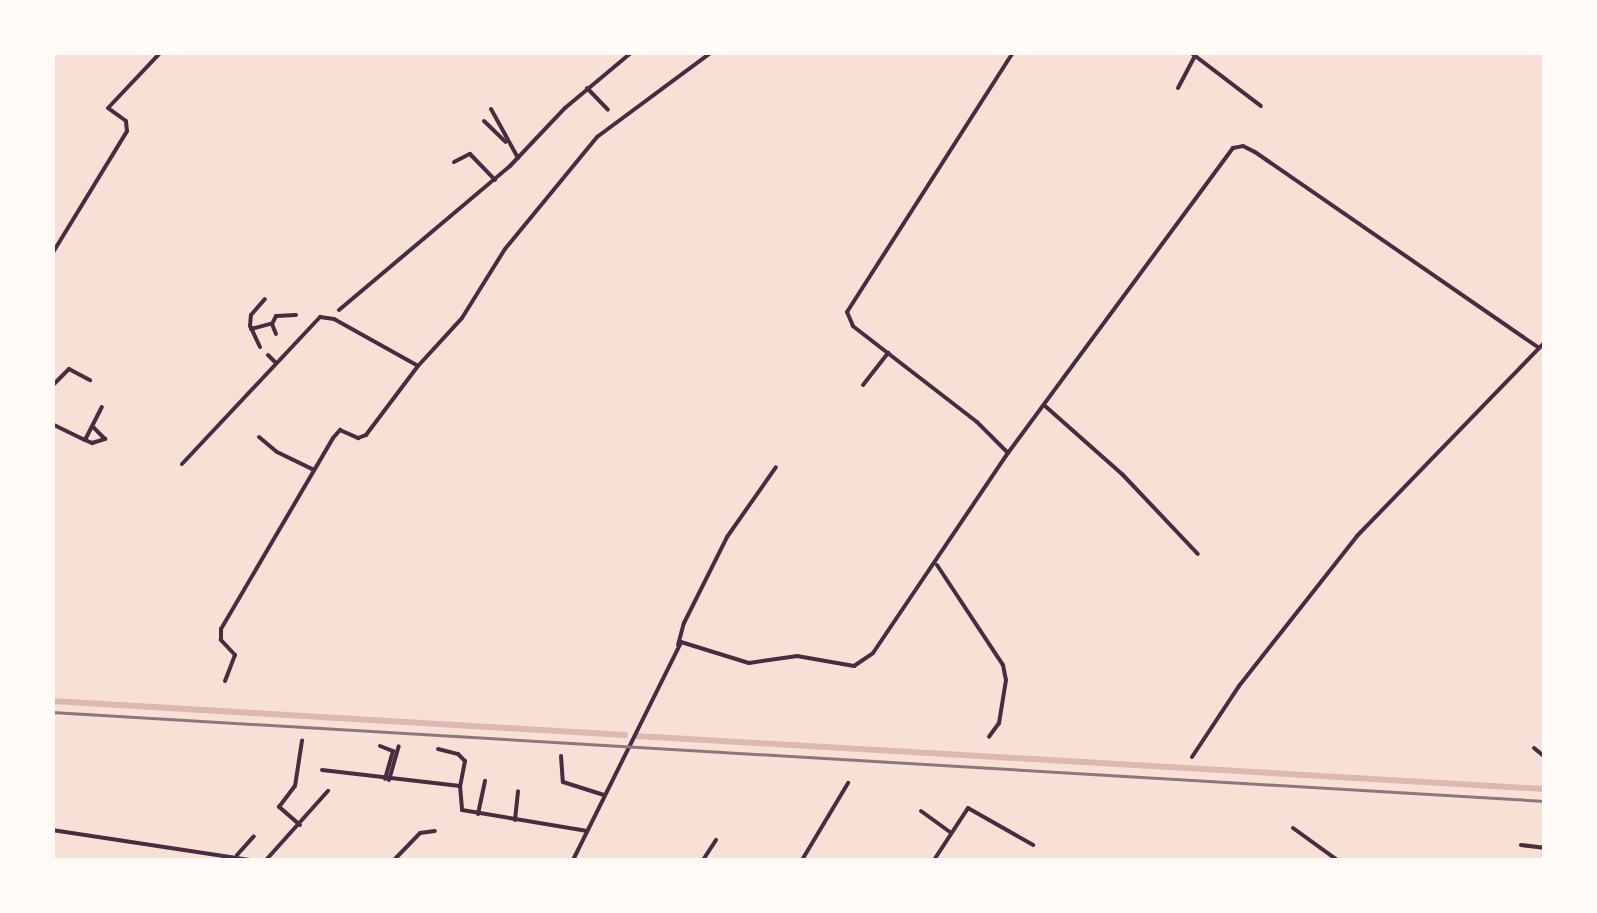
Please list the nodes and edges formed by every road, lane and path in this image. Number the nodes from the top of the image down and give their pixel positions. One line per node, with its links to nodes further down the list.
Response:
1 (161, 52): 16 (street)
2 (632, 52): 6 (street)
3 (712, 52): 29 (street)
4 (1013, 52): 26 (street)
5 (1194, 54): 7 (street); 8 (street)
6 (587, 88): 10 (street); 13 (street)
7 (1178, 88)
8 (1261, 106)
9 (491, 109): 12 (street)
10 (608, 110)
11 (484, 121): 12 (street)
12 (506, 142): 13 (street)
13 (518, 158): 15 (street)
14 (454, 162): 15 (street)
15 (494, 180): 18 (street)
16 (52, 254)
17 (265, 298): 21 (street)
18 (339, 310)
19 (296, 315): 20 (street)
20 (272, 324): 21 (street); 22 (street)
21 (251, 329): 24 (street)
22 (276, 334)
23 (1544, 342): 25 (street)
24 (260, 347)
25 (1539, 348): 33 (street); 55 (street)
26 (888, 352): 31 (street); 39 (street)
27 (268, 355): 28 (street)
28 (276, 363): 29 (street); 40 (street)
29 (418, 366): 42 (street)
30 (90, 380): 32 (street)
31 (863, 385)
32 (52, 386)
33 (1044, 405): 39 (street); 43 (street)
34 (102, 407): 36 (street)
35 (52, 424): 38 (street)
36 (94, 428): 38 (street); 38 (street)
37 (259, 437): 42 (street)
38 (85, 440)
39 (1008, 453): 44 (street)
40 (182, 464)
41 (776, 466): 45 (street)
42 (314, 470): 46 (street)
43 (1198, 554)
44 (936, 564): 45 (street); 47 (street)
45 (678, 645): 63 (street)
46 (225, 681)
47 (989, 736)
48 (302, 741): 67 (street)
49 (380, 746): 57 (street)
50 (399, 746): 57 (street)
51 (1534, 748): 54 (street)
52 (438, 749): 60 (street)
53 (561, 756): 63 (street)
54 (1544, 756)
55 (1192, 757)
56 (322, 770): 57 (street)
57 (387, 779): 60 (street)
58 (485, 781): 65 (street)
59 (848, 782): 86 (street)
60 (460, 786): 65 (street)
61 (328, 791): 67 (street)
62 (518, 791): 66 (street)
63 (604, 795): 71 (street)
64 (920, 811): 72 (street)
65 (478, 814): 66 (street)
66 (515, 820): 71 (street)
67 (300, 826): 82 (street)
68 (1293, 828): 88 (street)
69 (52, 830): 78 (street)
70 (435, 830): 83 (street)
71 (587, 831): 84 (street)
72 (951, 833): 75 (street); 87 (street)
73 (254, 836): 79 (street)
74 (716, 840): 85 (street)
75 (1033, 845)
76 (1521, 845): 77 (street)
77 (1544, 848)
78 (218, 855): 79 (street); 80 (street)
79 (236, 856): 81 (street)
80 (213, 860)
81 (250, 860)
82 (266, 860)
83 (394, 860)
84 (572, 860)
85 (703, 860)
86 (802, 860)
87 (934, 860)
88 (1337, 860)

